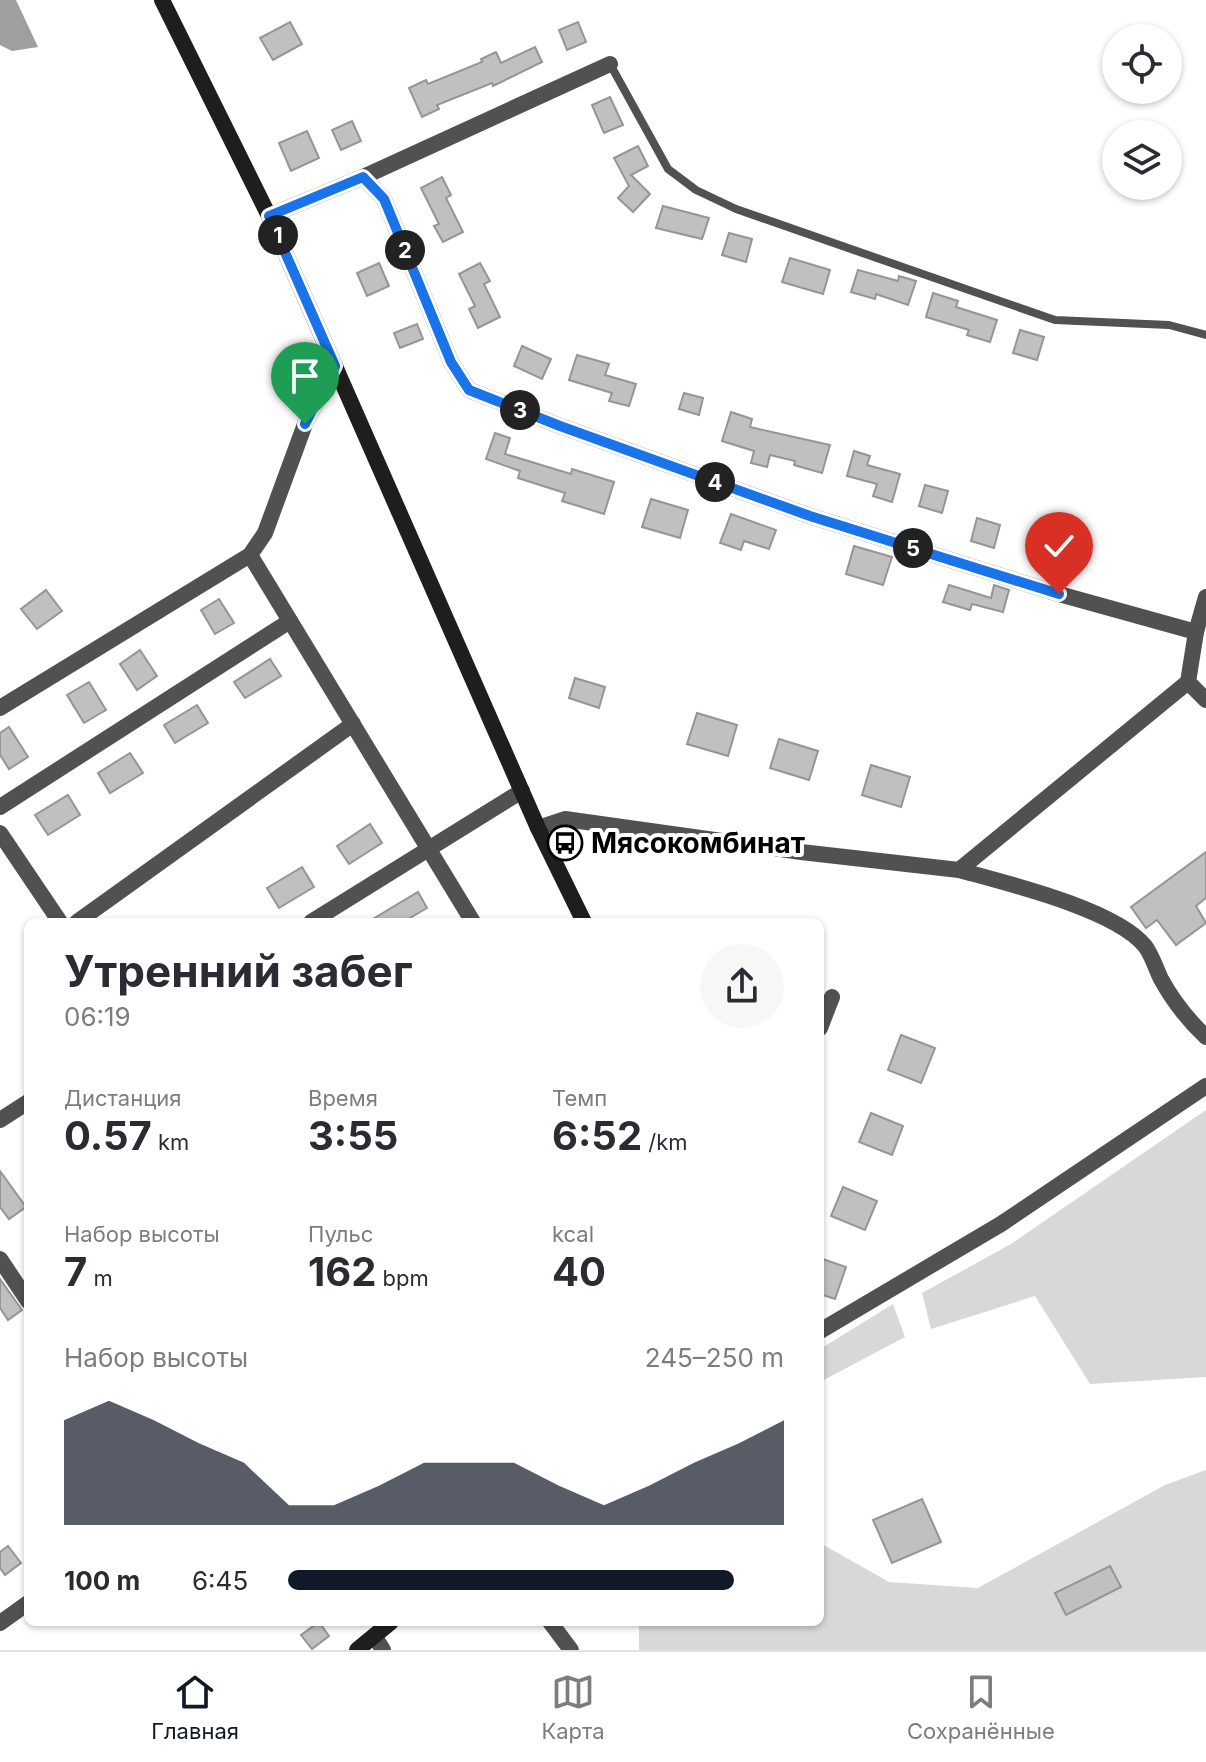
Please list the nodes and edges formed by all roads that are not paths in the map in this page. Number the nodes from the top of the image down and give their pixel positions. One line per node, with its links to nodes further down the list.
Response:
1 (162, 0): 4 (street)
2 (610, 64): 3 (street); 5 (lane)
3 (363, 177): 4 (street); 10 (street)
4 (269, 216): 6 (street)
5 (1206, 335)
6 (335, 366): 7 (street); 15 (street)
7 (250, 555): 9 (street); 13 (street)
8 (1206, 597): 10 (street)
9 (290, 621): 14 (street); 16 (street)
10 (1196, 632): 11 (street)
11 (1188, 682): 12 (street); 20 (street)
12 (1206, 700)
13 (0, 708)
14 (353, 724): 19 (street); 22 (street)
15 (522, 791): 17 (street); 19 (street)
16 (0, 807)
17 (538, 828): 20 (street); 25 (street)
18 (0, 833): 21 (street)
19 (428, 848): 23 (street); 24 (street)
20 (959, 870): 28 (street)
21 (57, 918)
22 (83, 918)
23 (317, 918)
24 (471, 918)
25 (582, 918)
26 (832, 997): 27 (street)
27 (824, 1018)
28 (1206, 1037)
29 (1206, 1086): 34 (street)
30 (24, 1109): 31 (street)
31 (0, 1120)
32 (0, 1259): 33 (street)
33 (24, 1295)
34 (824, 1329)
35 (24, 1606): 36 (street)
36 (0, 1623)
37 (389, 1626): 39 (street)
38 (553, 1626): 41 (street)
39 (379, 1644): 40 (street)
40 (357, 1650)
41 (571, 1650)

